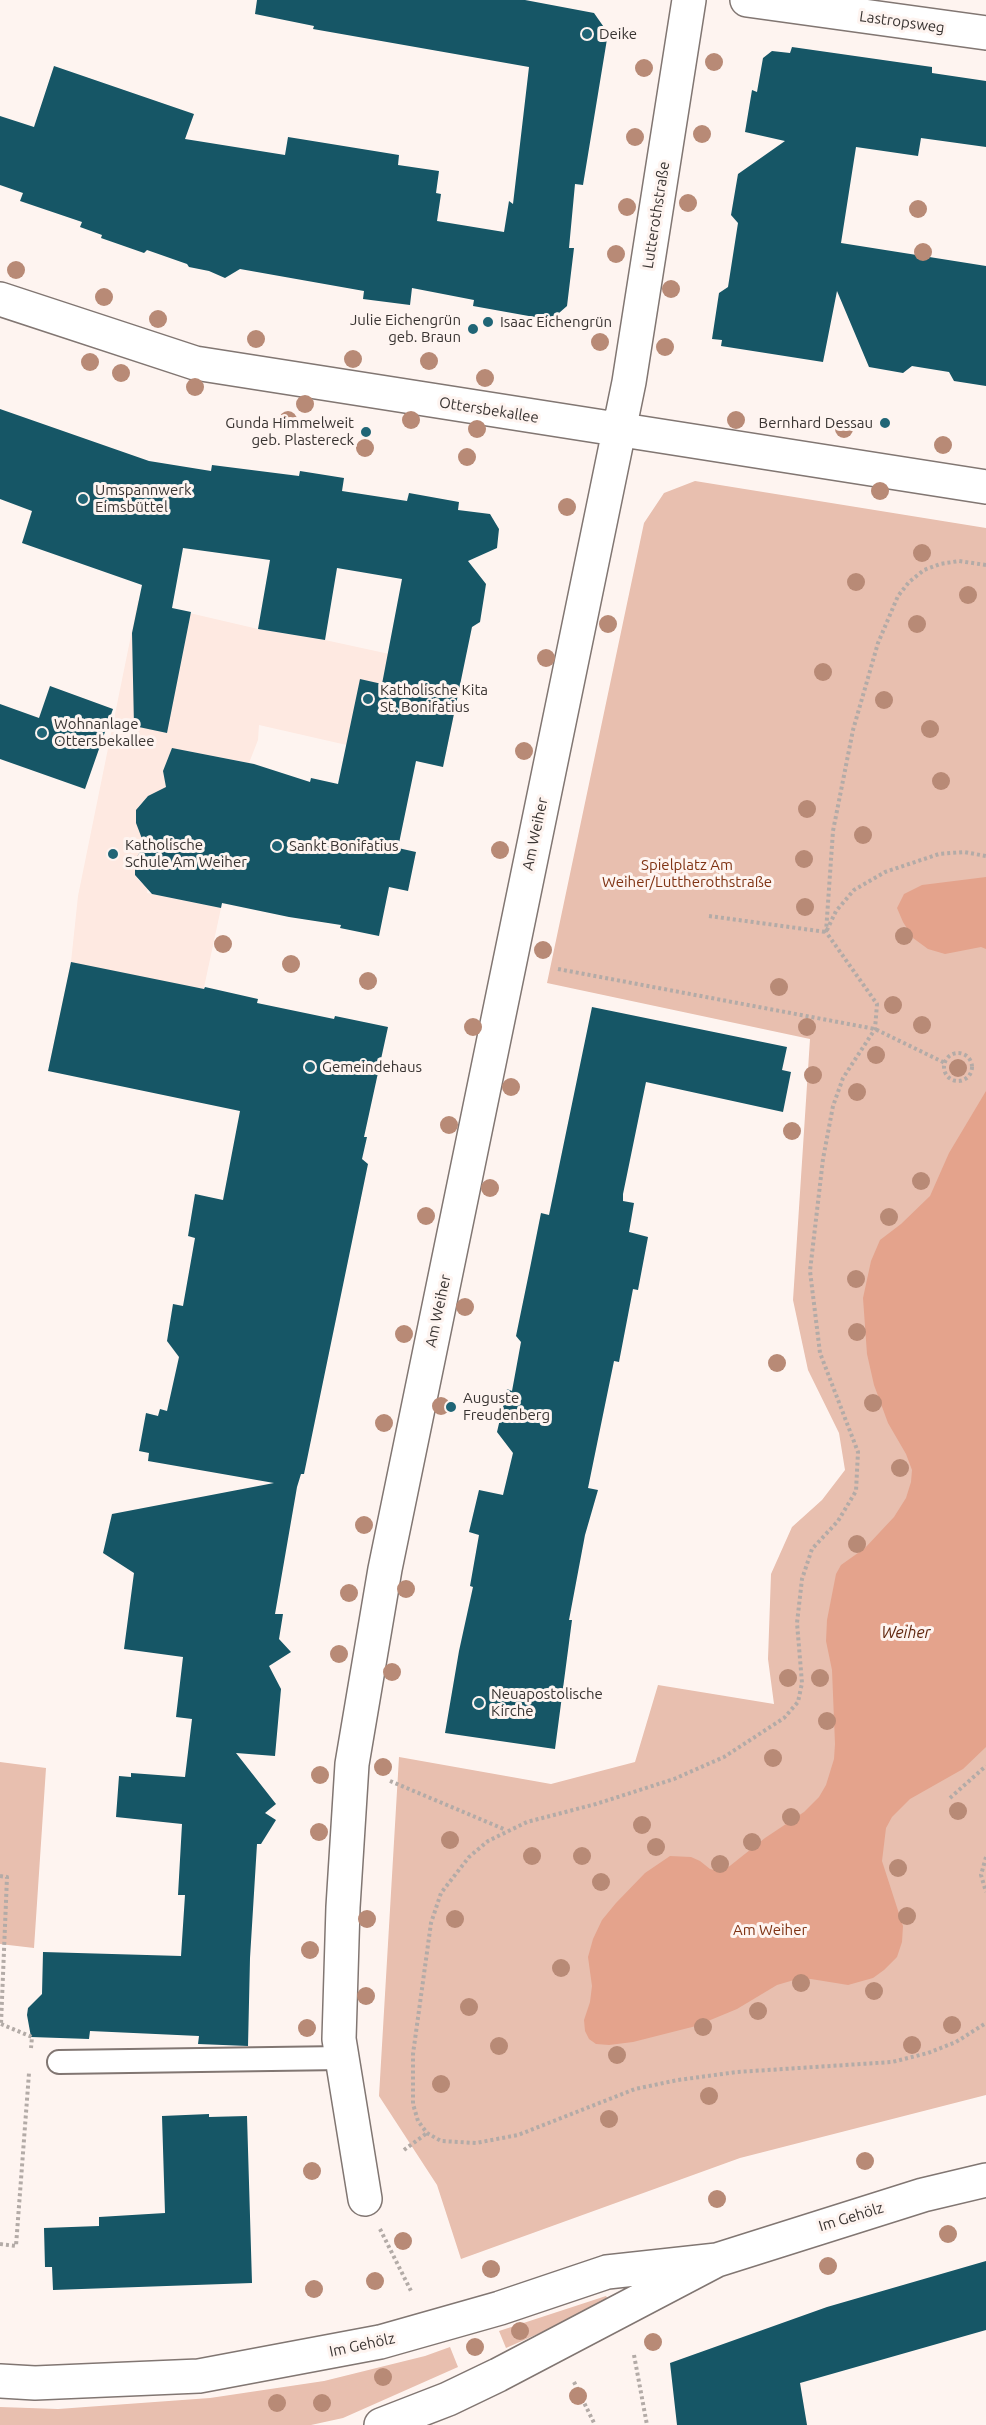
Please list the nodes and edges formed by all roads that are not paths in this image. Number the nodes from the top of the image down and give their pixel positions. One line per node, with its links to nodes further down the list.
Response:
1 (689, 0): 5 (street, Lutterothstraße)
2 (747, 0): 3 (street, Lastropsweg)
3 (986, 33)
4 (0, 299): 5 (street, Ottersbekallee)
5 (620, 430): 6 (street, Ottersbekallee); 7 (street, Am Weiher)
6 (986, 487)
7 (342, 2058): 8 (lane); 10 (street, Am Weiher)
8 (59, 2062)
9 (986, 2180): 11 (street, Im Gehölz)
10 (365, 2199)
11 (717, 2260): 12 (street, Im Gehölz); 13 (street, Im Gehölz)
12 (0, 2381)
13 (381, 2425)

